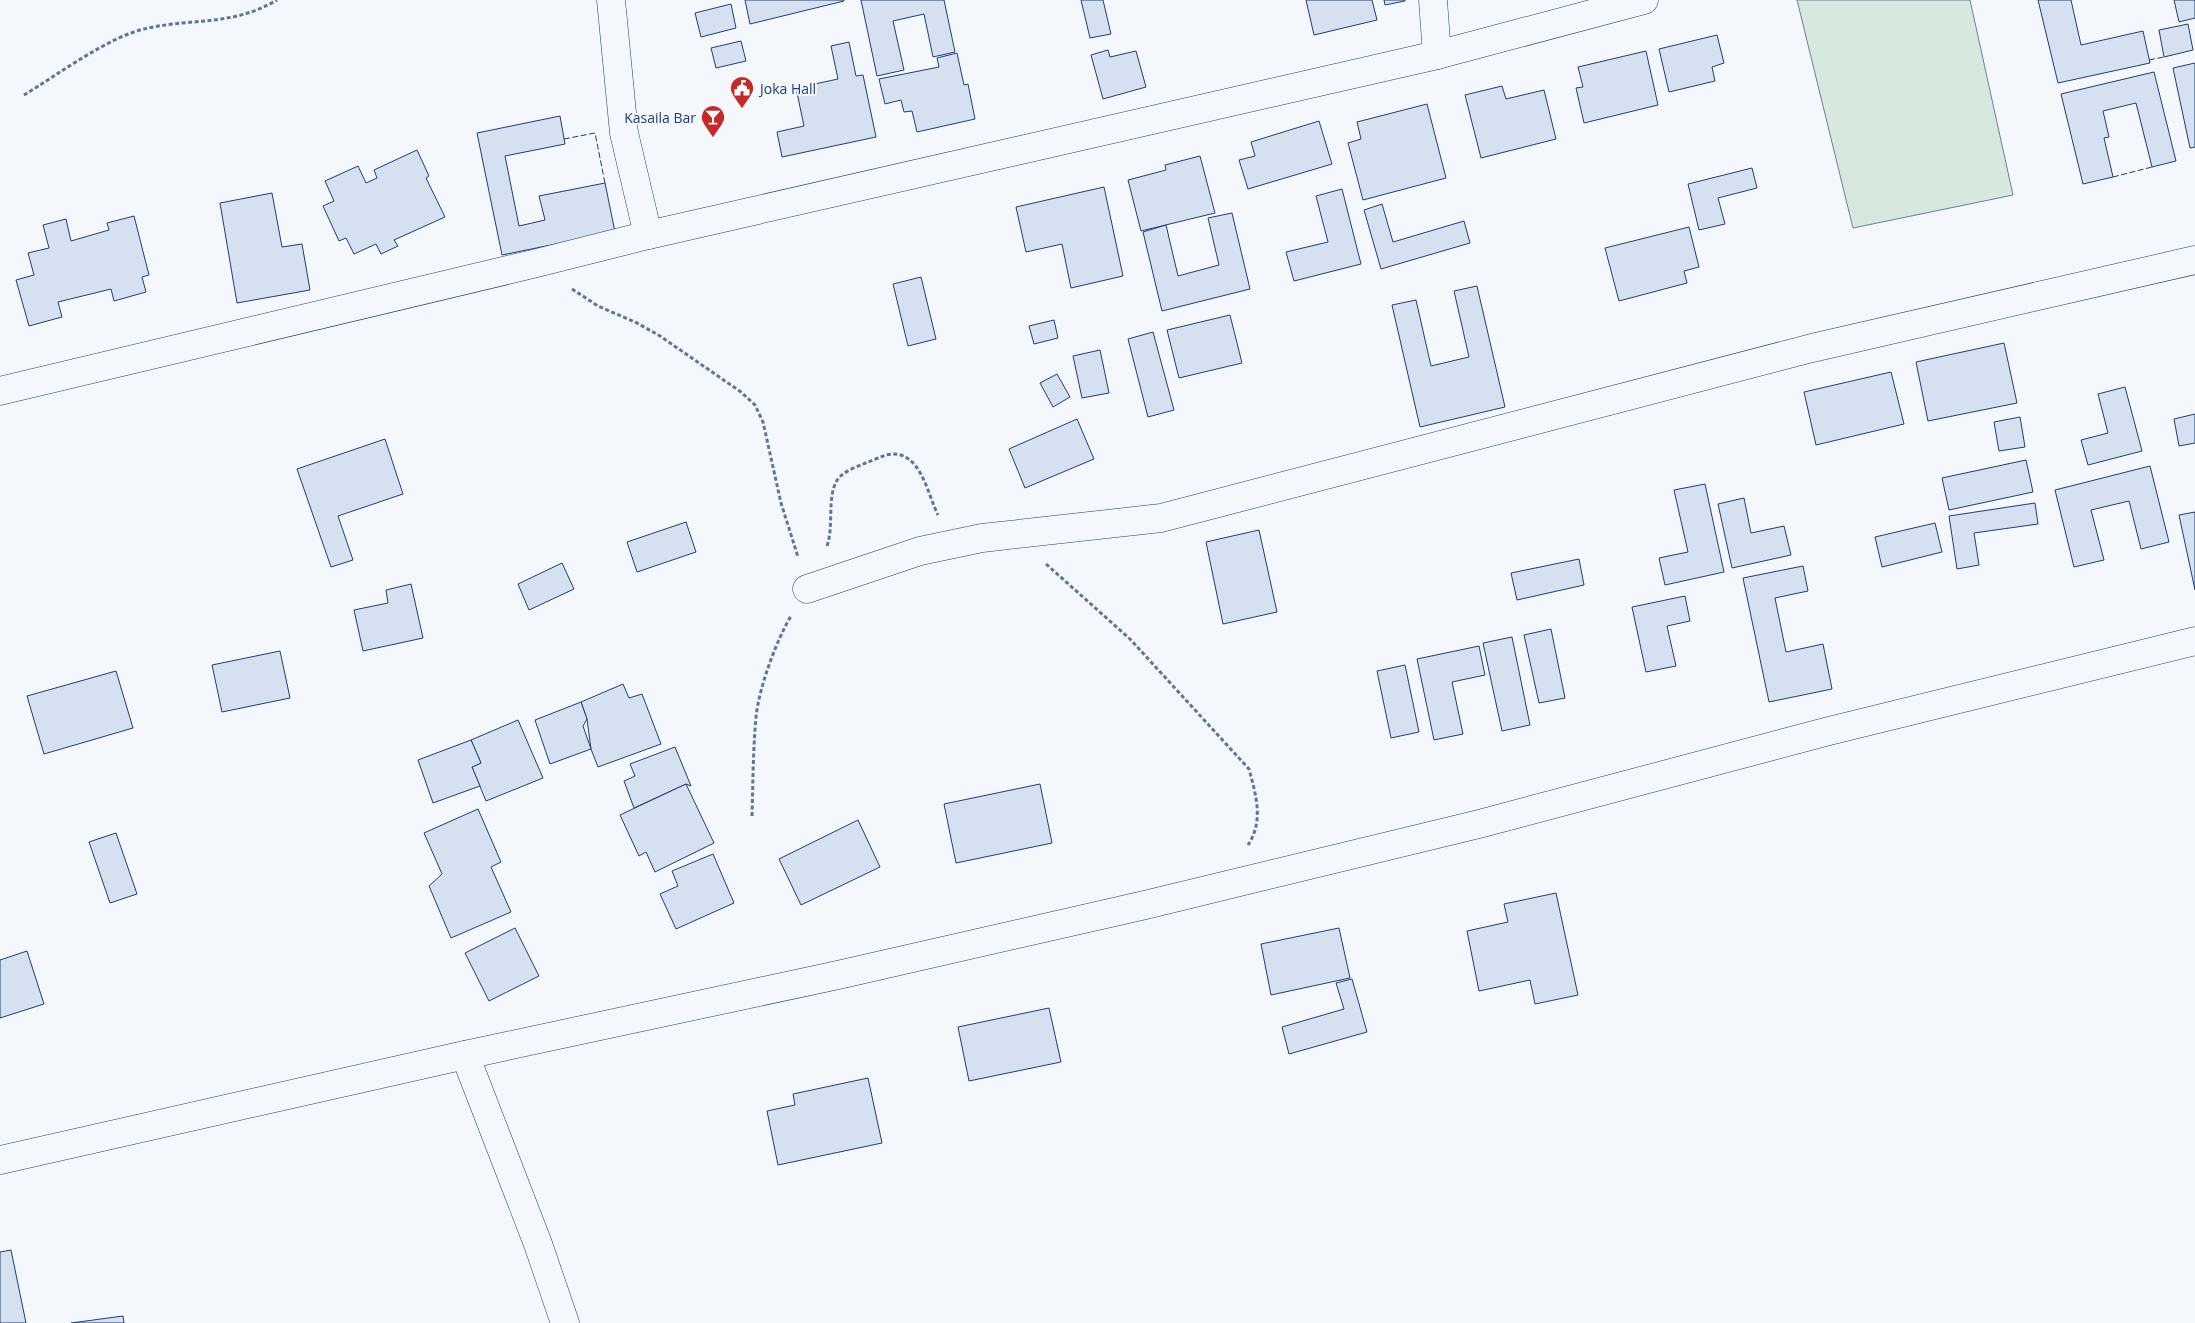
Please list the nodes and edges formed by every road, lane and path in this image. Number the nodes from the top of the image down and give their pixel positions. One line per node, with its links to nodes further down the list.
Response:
1 (277, 0): 6 (path)
2 (611, 0): 7 (street)
3 (1433, 0): 5 (street)
4 (1644, 0): 5 (street)
5 (1437, 55): 7 (street)
6 (24, 95)
7 (648, 235): 9 (street)
8 (2195, 260): 11 (street)
9 (534, 264): 10 (street); 12 (path)
10 (0, 391)
11 (1013, 534): 12 (street); 14 (path)
12 (807, 589)
13 (2195, 641): 14 (street)
14 (1221, 886): 15 (street)
15 (465, 1055): 16 (street); 17 (street)
16 (0, 1160)
17 (565, 1323)

